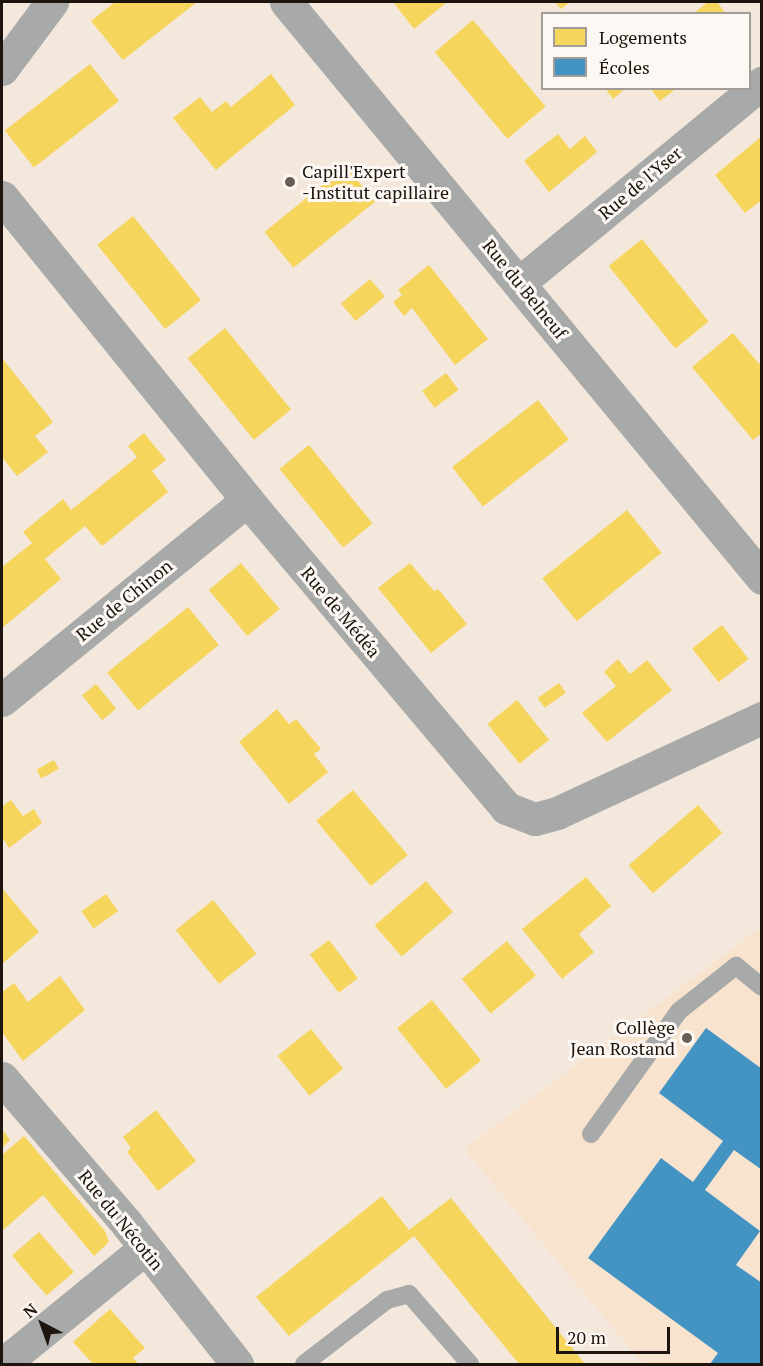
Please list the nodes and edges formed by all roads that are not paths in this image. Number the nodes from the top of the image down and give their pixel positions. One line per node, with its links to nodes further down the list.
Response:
1 (52, 2): 3 (street)
2 (286, 2): 6 (street, Rue du Belneuf)
3 (2, 69)
4 (762, 83): 6 (street, Rue de l'Yser)
5 (2, 196): 7 (street, Rue de Médéa)
6 (519, 283): 8 (street, Rue du Belneuf)
7 (247, 500): 9 (street, Rue de Chinon); 10 (street, Rue de Médéa)
8 (762, 578)
9 (2, 700)
10 (762, 718)
11 (762, 987): 13 (lane)
12 (2, 1078): 14 (street, Rue du Nécotin)
13 (591, 1134)
14 (145, 1248): 15 (street); 16 (street, Rue du Nécotin)
15 (3, 1365)
16 (237, 1365)
17 (303, 1365): 18 (lane)
18 (470, 1365)

